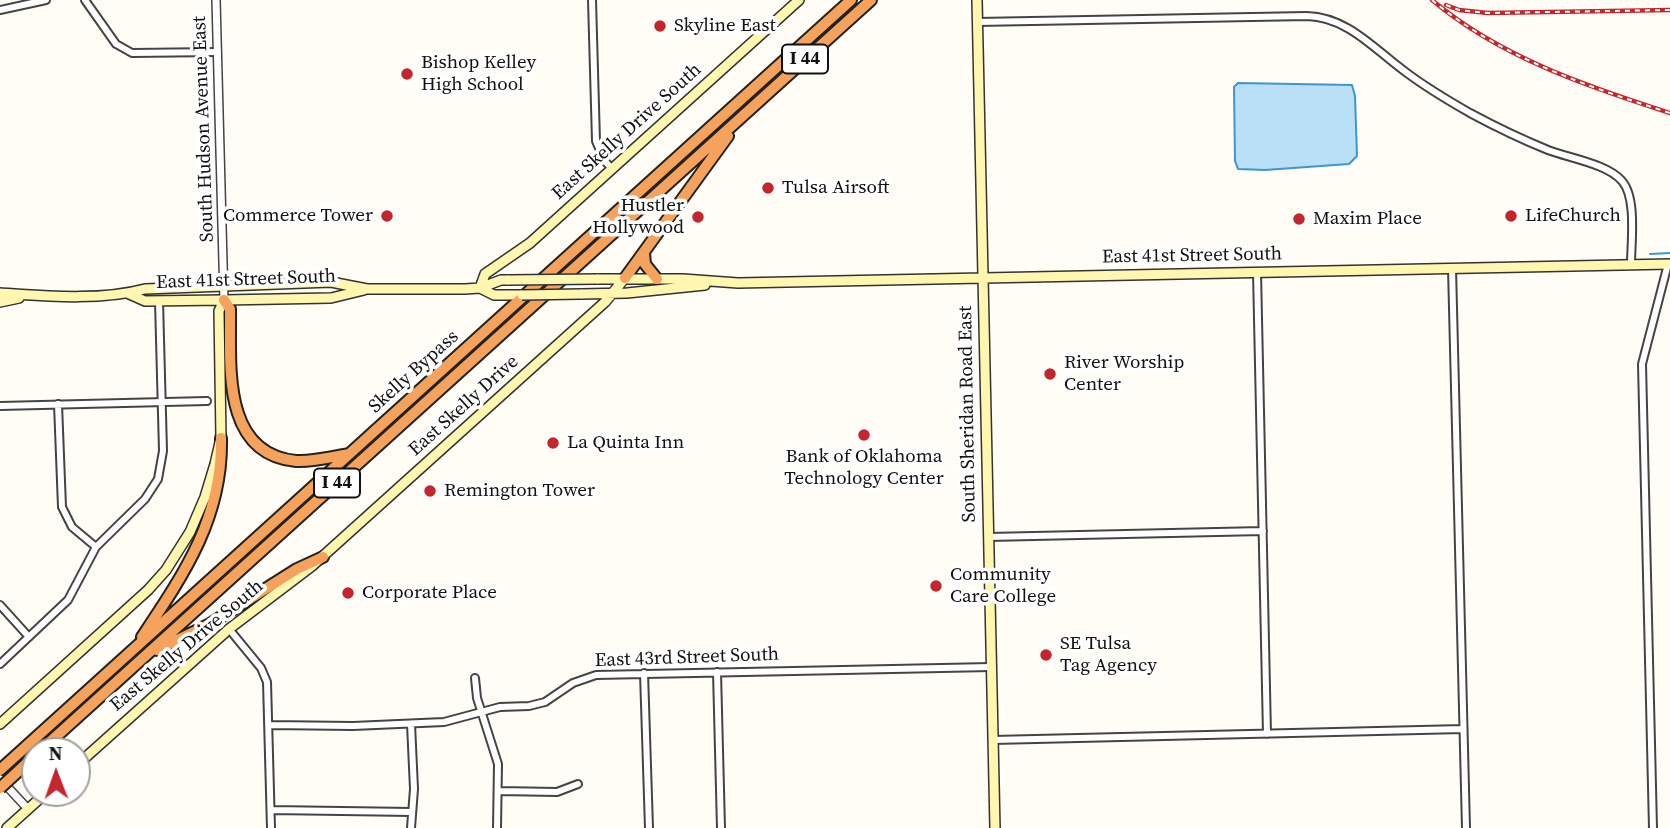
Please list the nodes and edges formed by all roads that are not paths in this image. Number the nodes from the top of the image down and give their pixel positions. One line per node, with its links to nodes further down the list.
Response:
1 (46, 0): 9 (street)
2 (85, 0): 11 (street)
3 (216, 0): 11 (street, South Hudson Avenue East)
4 (593, 0): 13 (street)
5 (799, 0): 13 (main road, East Skelly Drive South)
6 (851, 0): 38 (highway, Skelly Bypass / I 44)
7 (871, 0): 12 (highway, Skelly Bypass / I 44)
8 (977, 0): 10 (main road, South Sheridan Road East)
9 (0, 10)
10 (977, 22): 16 (street); 19 (main road, South Sheridan Road East)
11 (217, 52): 23 (street, South Hudson Avenue East)
12 (740, 118): 14 (highway); 47 (highway, Skelly Bypass / I 44)
13 (612, 169): 24 (main road, East Skelly Drive South)
14 (643, 253): 20 (highway); 21 (highway)
15 (1669, 264): 16 (main road, East 41st Street South); 80 (street)
16 (1632, 265): 17 (main road, East 41st Street South)
17 (1452, 268): 18 (main road, East 41st Street South); 57 (street)
18 (1257, 272): 19 (main road, East 41st Street South); 39 (street)
19 (982, 277): 22 (main road, East 41st Street South); 40 (main road, South Sheridan Road East)
20 (625, 278): 21 (main road, East 41st Street South); 24 (main road, East 41st Street South, bridge); 28 (main road, East Skelly Drive)
21 (657, 279): 22 (main road, East 41st Street South)
22 (715, 283): 28 (main road, East 41st Street South)
23 (223, 285): 25 (main road, East 41st Street South); 27 (main road, East 41st Street South); 30 (street, South Hudson Avenue East)
24 (480, 288): 25 (main road, East 41st Street South); 28 (main road, East 41st Street South, bridge)
25 (367, 289): 30 (main road, East 41st Street South)
26 (0, 293): 29 (main road, East 41st Street South)
27 (127, 293): 29 (main road, East 41st Street South); 31 (main road, East 41st Street South)
28 (612, 293): 42 (main road, East Skelly Drive)
29 (24, 296): 32 (main road, East 41st Street South)
30 (224, 300): 31 (main road, East 41st Street South); 37 (main road); 38 (highway)
31 (159, 301): 34 (street)
32 (0, 302)
33 (206, 401): 34 (street)
34 (162, 402): 35 (street); 41 (street)
35 (58, 404): 36 (street); 41 (street)
36 (0, 406)
37 (221, 439): 46 (highway); 54 (main road)
38 (349, 454): 46 (highway, Skelly Bypass / I 44)
39 (1263, 531): 40 (street); 58 (street)
40 (988, 537): 49 (main road, South Sheridan Road East)
41 (96, 547): 45 (street)
42 (323, 556): 44 (main road, East Skelly Drive South); 47 (highway)
43 (0, 605): 45 (street)
44 (229, 629): 56 (street); 61 (main road, East Skelly Drive South)
45 (29, 637): 48 (street)
46 (134, 650): 63 (highway, Skelly Bypass / I 44)
47 (145, 656): 59 (highway, Skelly Bypass / I 44)
48 (0, 664)
49 (991, 667): 50 (street, East 43rd Street South); 60 (main road, South Sheridan Road East)
50 (717, 671): 51 (street, East 43rd Street South); 77 (street)
51 (644, 673): 53 (street, East 43rd Street South); 76 (street)
52 (475, 678): 53 (street)
53 (481, 711): 55 (street, East 43rd Street South); 67 (street)
54 (0, 724)
55 (411, 724): 56 (street, East 43rd Street South); 71 (street)
56 (269, 725): 70 (street)
57 (1463, 729): 58 (street); 79 (street)
58 (1267, 734): 60 (street)
59 (55, 737)
60 (993, 740): 78 (main road, South Sheridan Road East)
61 (91, 752)
62 (21, 769): 66 (highway, bridge)
63 (0, 770)
64 (0, 779): 69 (street)
65 (578, 784): 67 (street)
66 (0, 788)
67 (499, 791): 75 (street)
68 (30, 807): 69 (main road)
69 (28, 809): 72 (main road)
70 (271, 810): 71 (street); 73 (street)
71 (412, 813): 74 (street)
72 (7, 828)
73 (271, 828)
74 (411, 828)
75 (497, 828)
76 (649, 828)
77 (721, 828)
78 (995, 828)
79 (1466, 828)
80 (1653, 828)

